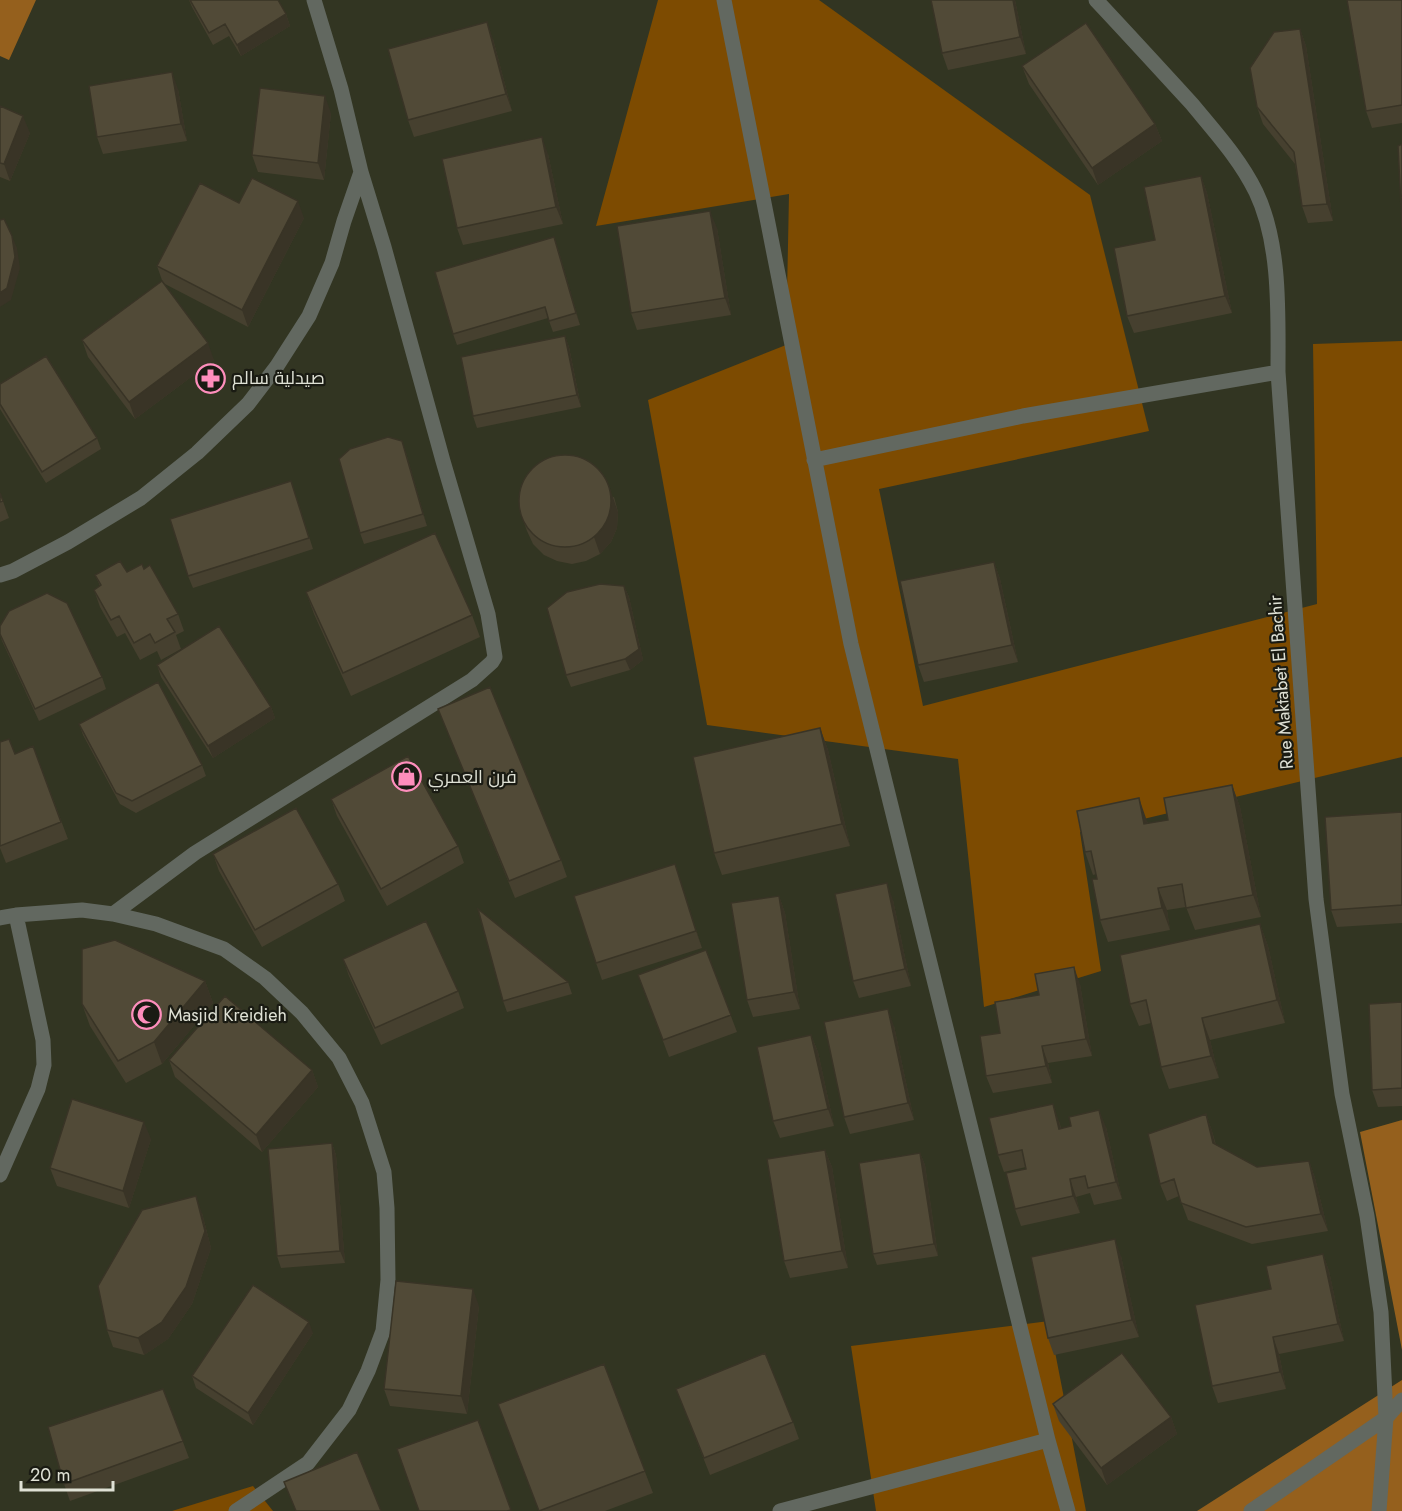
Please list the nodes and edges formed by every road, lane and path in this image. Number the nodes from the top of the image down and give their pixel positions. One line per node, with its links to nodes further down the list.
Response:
1 (314, 0): 4 (street)
2 (724, 0): 6 (street)
3 (1096, 0): 5 (street, Rue Maktabet El Bachir)
4 (361, 172): 7 (street); 8 (street)
5 (1278, 372): 6 (street); 13 (street, Rue Maktabet El Bachir)
6 (814, 460): 14 (street)
7 (0, 575)
8 (113, 914): 9 (street); 15 (street)
9 (16, 915): 10 (street); 11 (street)
10 (0, 918)
11 (0, 1176)
12 (1402, 1400): 13 (street)
13 (1386, 1418): 18 (street); 19 (street, Rue Maktabet El Bachir)
14 (1048, 1440): 16 (street); 17 (street)
15 (236, 1511)
16 (780, 1511)
17 (1068, 1511)
18 (1251, 1511)
19 (1379, 1511)

